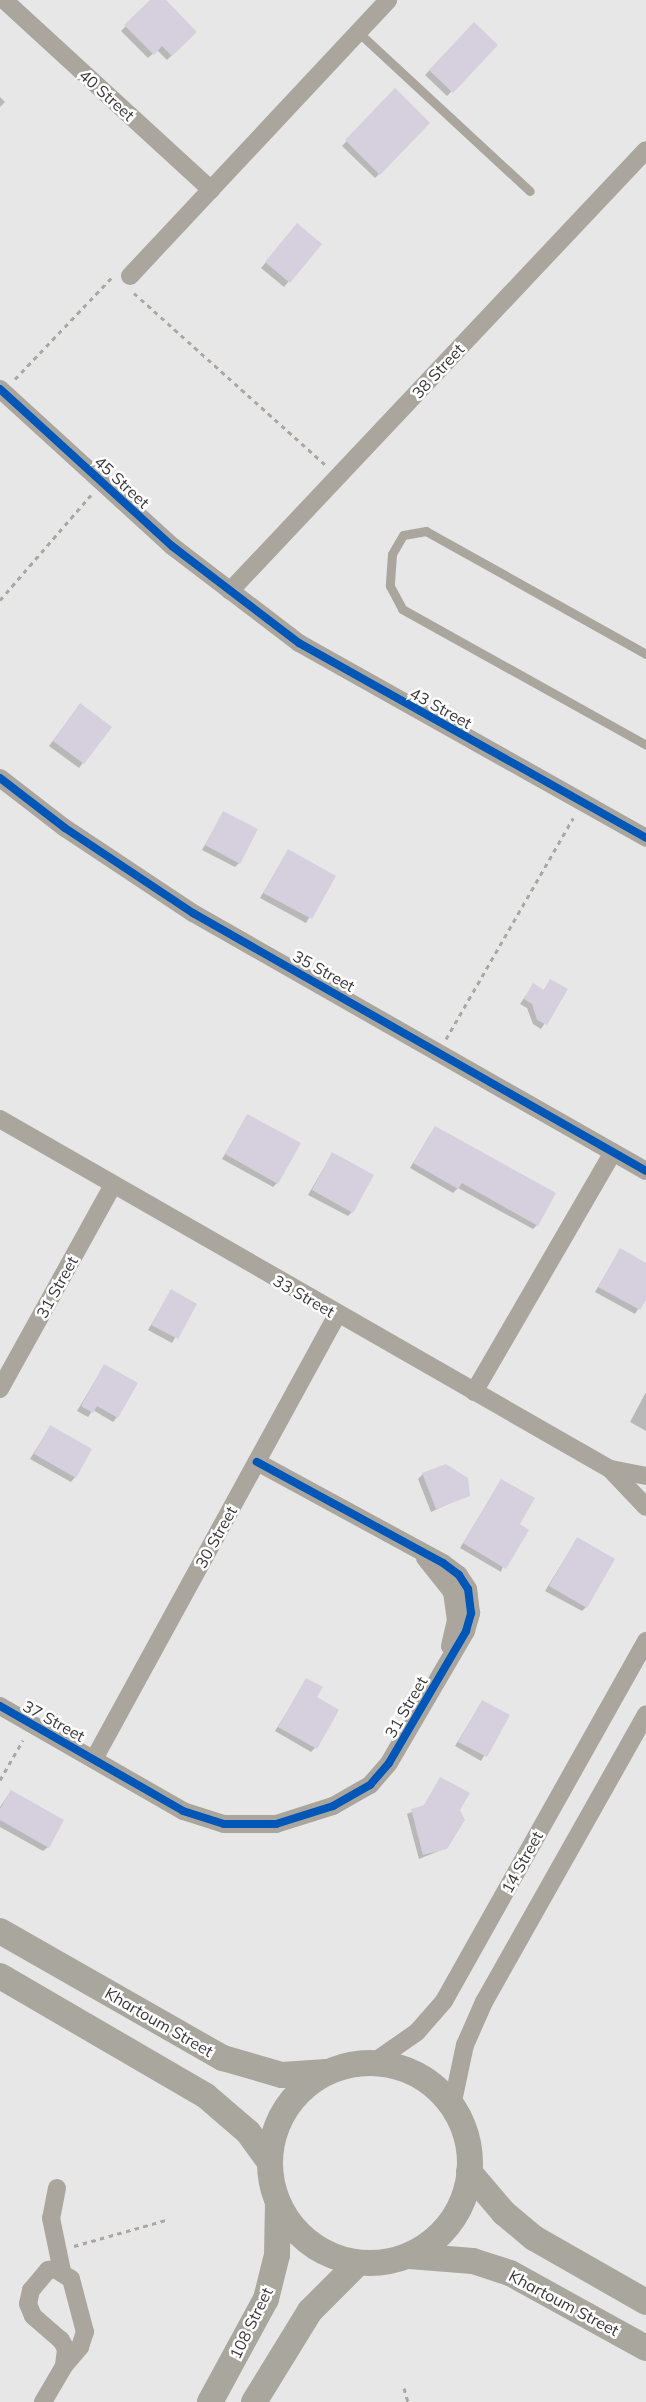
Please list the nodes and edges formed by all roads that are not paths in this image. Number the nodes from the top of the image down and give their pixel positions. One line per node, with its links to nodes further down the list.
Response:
1 (4, 0): 5 (street, 40 Street)
2 (388, 0): 3 (street)
3 (358, 32): 5 (street); 6 (lane)
4 (646, 150): 9 (street, 38 Street)
5 (212, 189): 7 (street)
6 (530, 191)
7 (125, 281)
8 (2, 390): 9 (street, 45 Street)
9 (230, 591): 13 (street, 43 Street)
10 (646, 654): 11 (lane)
11 (646, 745)
12 (0, 778): 15 (street, 35 Street)
13 (645, 834)
14 (0, 1119): 17 (street, 33 Street)
15 (613, 1152): 16 (street, 35 Street); 20 (street)
16 (646, 1171)
17 (113, 1185): 18 (street, 33 Street); 19 (street, 31 Street)
18 (337, 1315): 20 (street, 33 Street); 21 (street, 30 Street)
19 (0, 1389)
20 (474, 1392): 22 (street, 33 Street)
21 (257, 1462): 28 (street, 30 Street); 28 (street, 31 Street)
22 (610, 1469): 23 (street, 33 Street); 24 (street, 33 Street)
23 (646, 1476)
24 (646, 1507)
25 (646, 1641): 31 (street, 14 Street)
26 (0, 1706): 28 (street, 37 Street)
27 (646, 1715): 33 (street)
28 (94, 1759)
29 (0, 1931): 32 (main road, Khartoum Street)
30 (0, 1976): 34 (main road)
31 (374, 2062): 32 (main road); 33 (main road)
32 (329, 2071): 34 (main road)
33 (452, 2106): 35 (main road)
34 (269, 2162): 37 (main road)
35 (470, 2172): 38 (main road); 41 (main road)
36 (57, 2188): 40 (street)
37 (278, 2204): 39 (main road); 45 (main road, 108 Street)
38 (409, 2256): 39 (main road); 42 (main road, Khartoum Street)
39 (358, 2263): 46 (main road)
40 (62, 2271): 43 (street); 43 (street)
41 (646, 2302)
42 (646, 2348)
43 (64, 2366): 44 (street)
44 (44, 2402)
45 (210, 2402)
46 (254, 2402)

